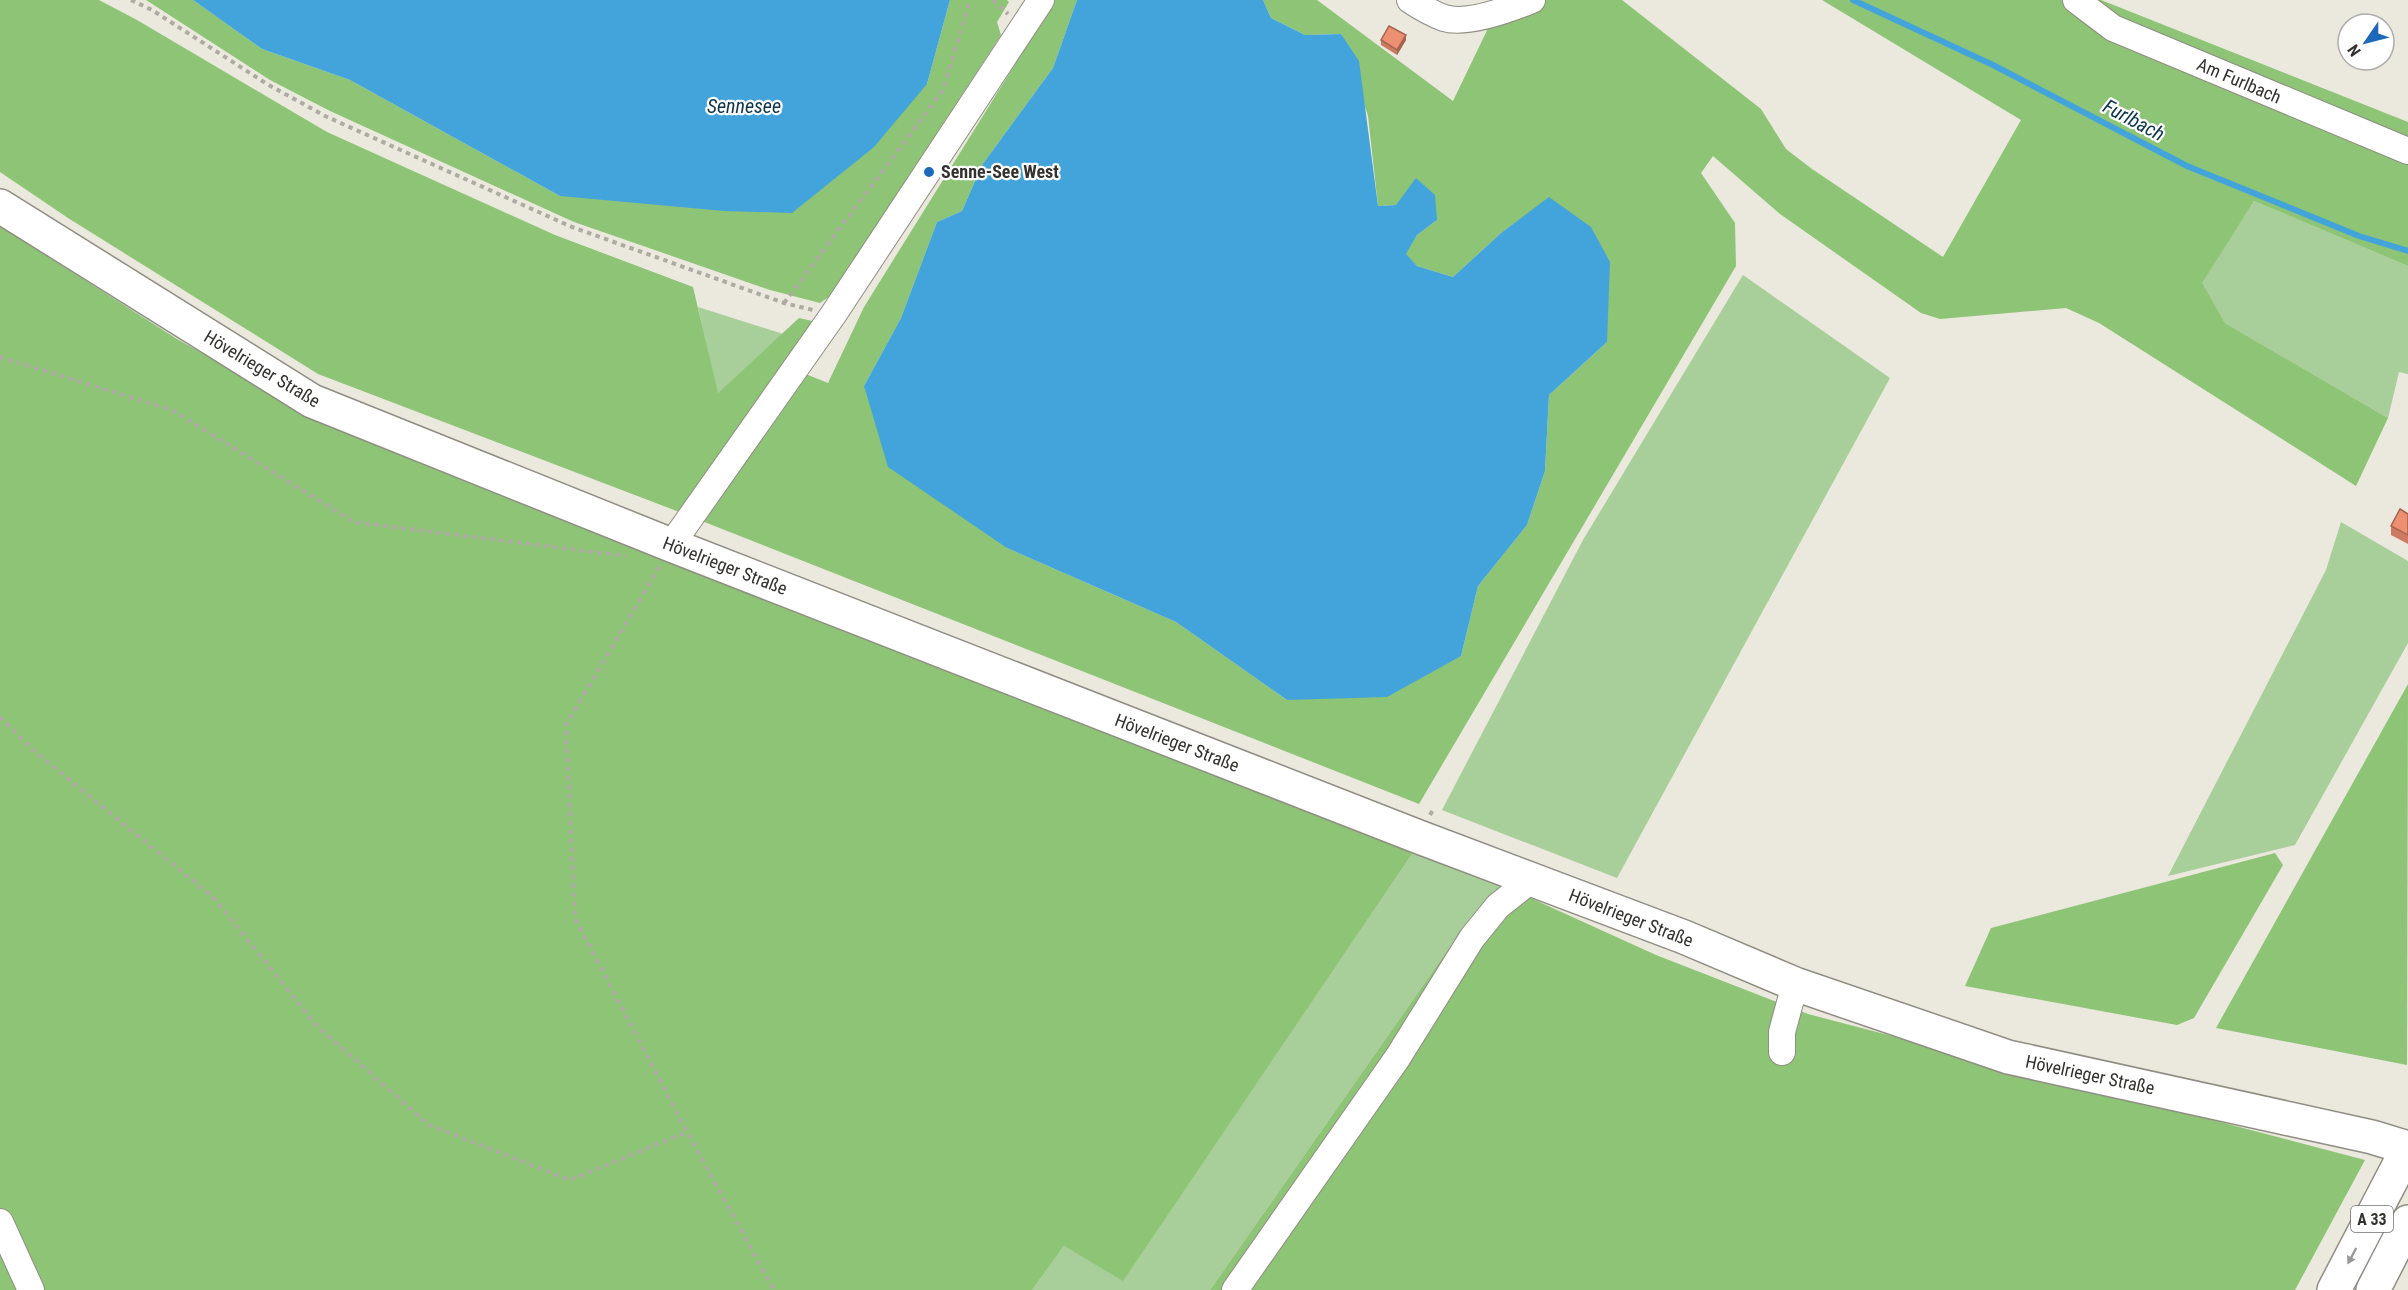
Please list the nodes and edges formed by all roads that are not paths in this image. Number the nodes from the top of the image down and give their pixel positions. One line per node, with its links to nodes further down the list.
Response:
1 (1041, 0): 7 (street)
2 (1410, 0): 3 (street)
3 (1532, 0)
4 (2076, 0): 5 (street, Am Furlbach)
5 (2408, 151)
6 (0, 206): 7 (main road, Hövelrieger Straße)
7 (671, 545): 8 (main road, Hövelrieger Straße)
8 (1531, 880): 9 (main road, Hövelrieger Straße); 15 (street)
9 (1795, 984): 10 (street); 11 (main road, Hövelrieger Straße)
10 (1782, 1052)
11 (2408, 1148): 16 (main road, A 33, one-way to 16)
12 (0, 1222): 14 (street)
13 (2408, 1222): 17 (main road, A 33)
14 (31, 1290)
15 (1235, 1290)
16 (2334, 1290)
17 (2373, 1290)

